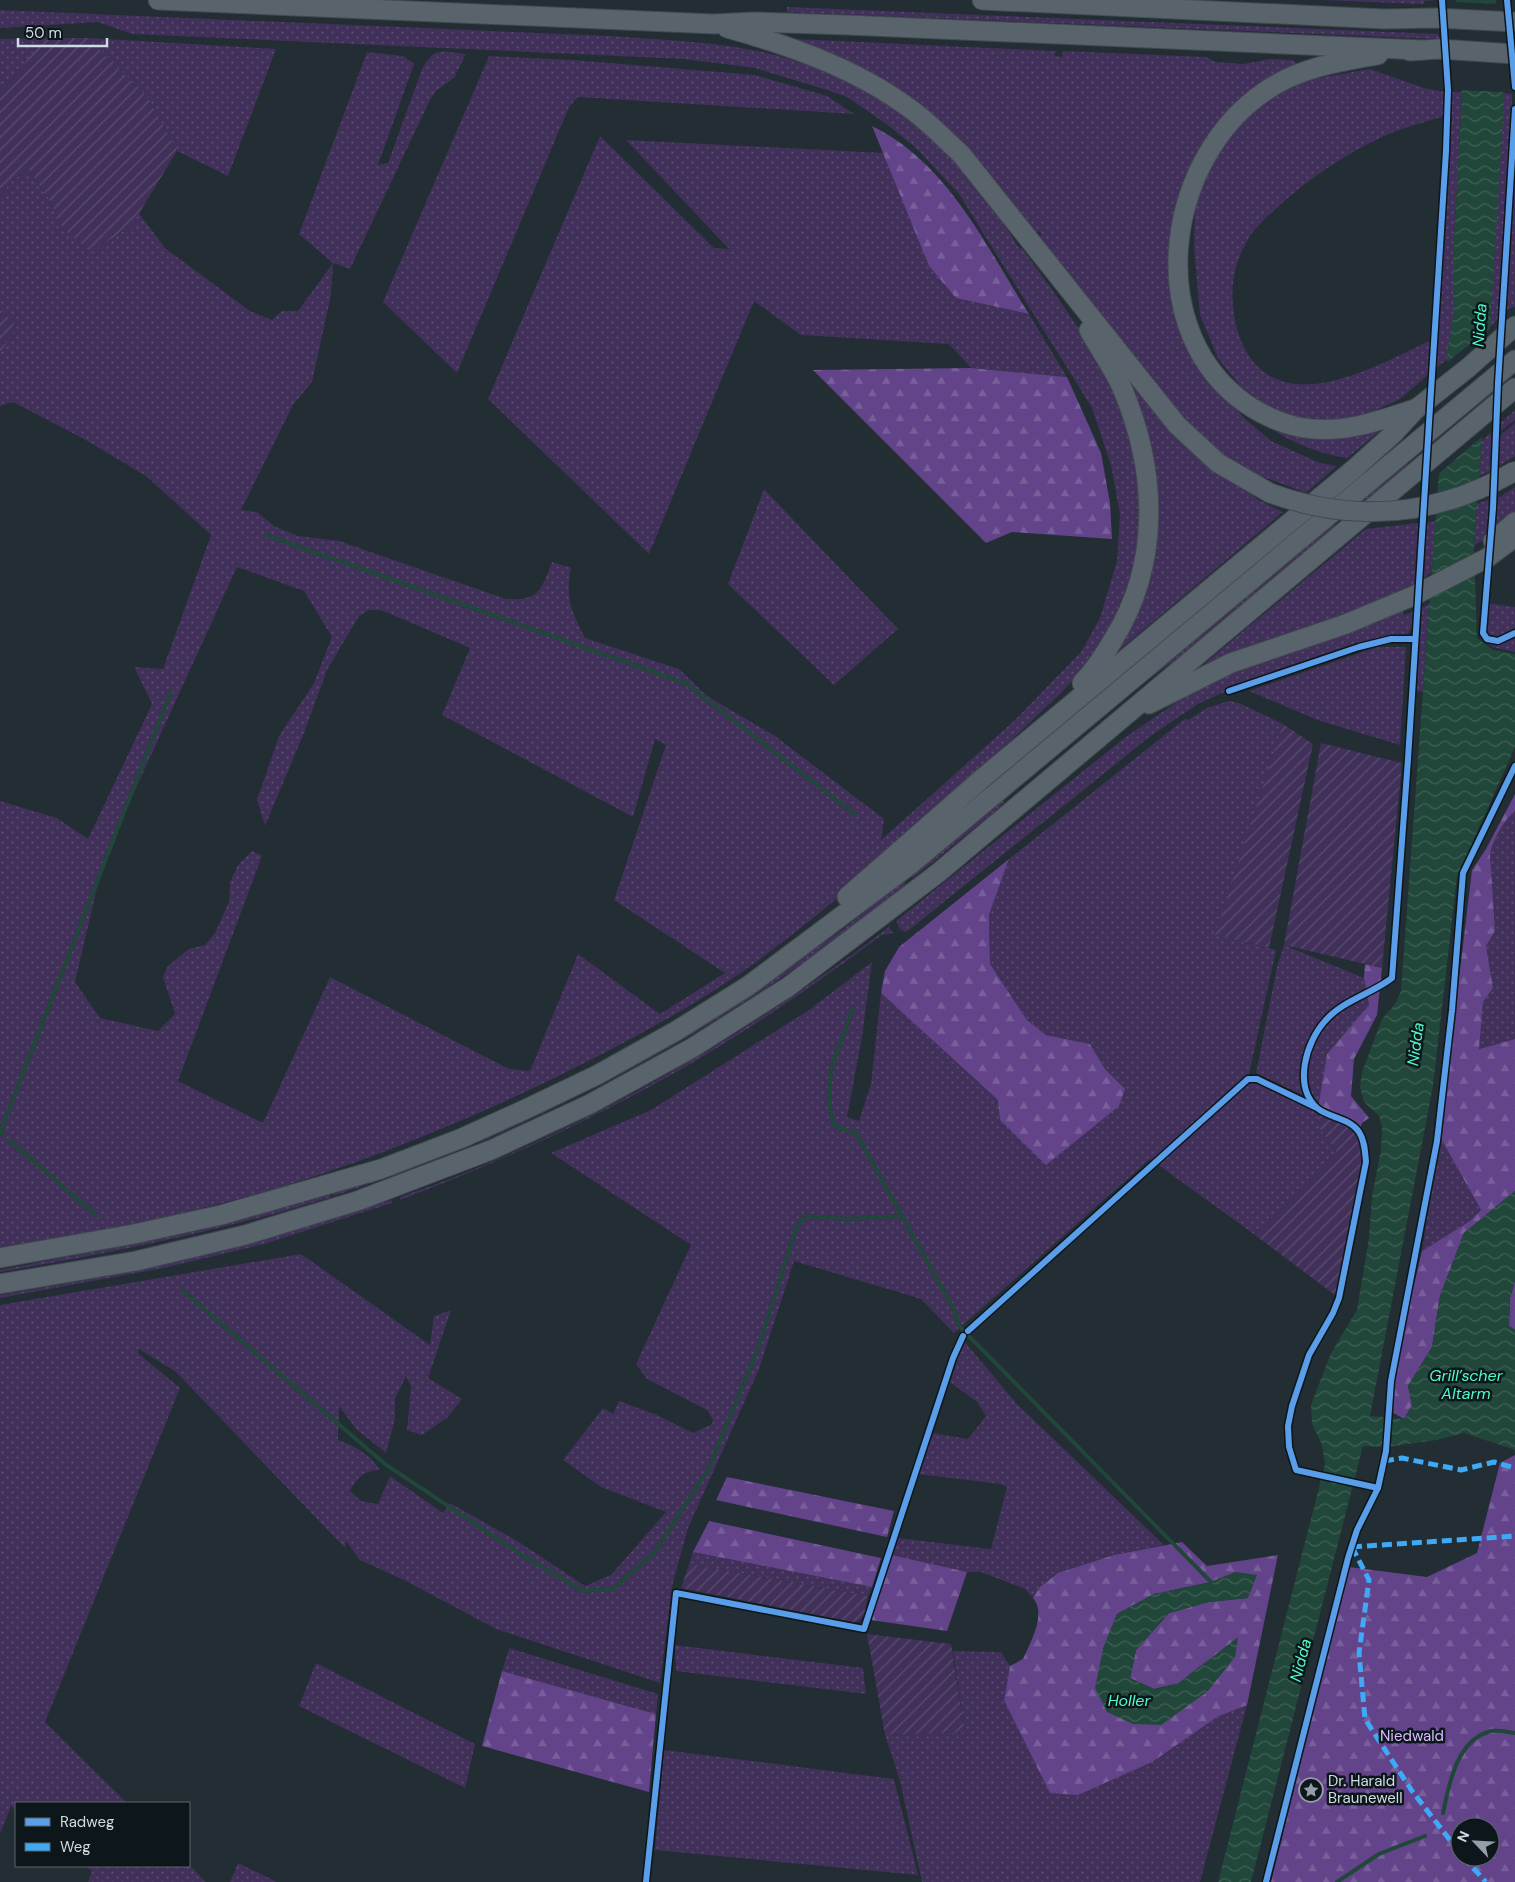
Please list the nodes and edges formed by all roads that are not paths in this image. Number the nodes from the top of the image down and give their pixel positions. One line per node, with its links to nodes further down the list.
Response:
1 (158, 0): 6 (highway)
2 (982, 0): 4 (highway)
3 (1190, 0): 4 (highway)
4 (1150, 7): 5 (highway)
5 (1515, 22)
6 (714, 24): 7 (highway); 9 (highway)
7 (1430, 49): 8 (highway); 13 (highway)
8 (1515, 54)
9 (1071, 293): 14 (highway, bridge); 17 (highway)
10 (1514, 327): 13 (highway)
11 (1512, 362): 18 (highway)
12 (1515, 388): 16 (highway)
13 (1416, 409): 17 (highway)
14 (1515, 470)
15 (1514, 528): 16 (highway)
16 (1122, 718): 20 (highway)
17 (984, 777): 18 (highway)
18 (748, 986): 19 (highway)
19 (0, 1258)
20 (0, 1284)

